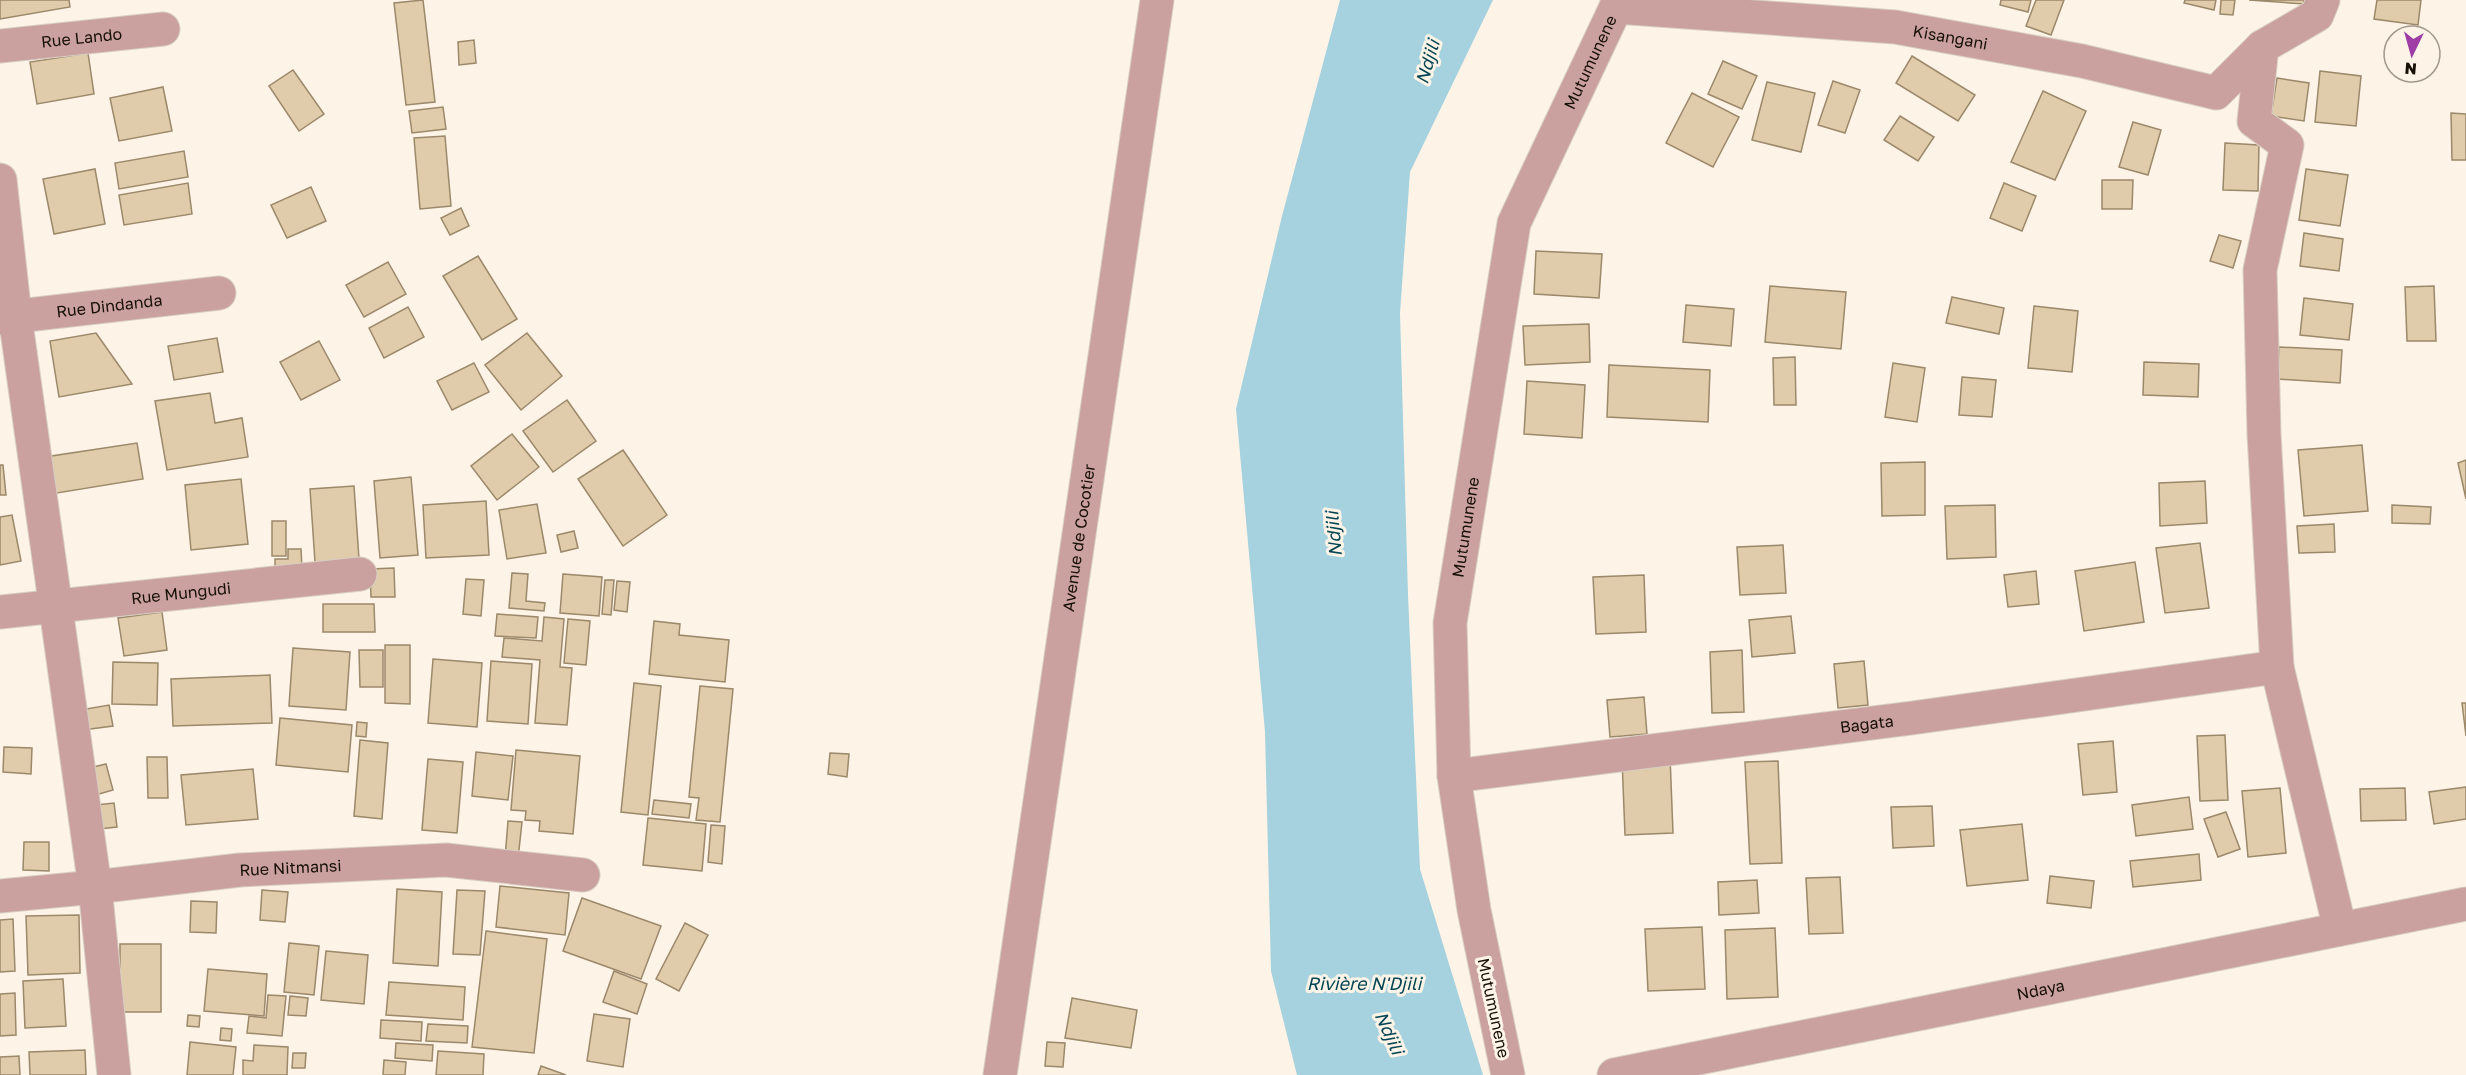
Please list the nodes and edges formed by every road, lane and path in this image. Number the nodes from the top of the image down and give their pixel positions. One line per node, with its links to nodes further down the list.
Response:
1 (1157, 0): 21 (street, Avenue de Cocotier)
2 (2323, 0): 6 (street)
3 (1617, 4): 6 (street, Kisangani); 14 (street, Mutumunene)
4 (163, 29): 5 (street, Rue Lando)
5 (0, 46)
6 (2262, 47): 13 (street)
7 (0, 180): 9 (street)
8 (219, 293): 9 (street, Rue Dindanda)
9 (8, 317): 11 (street)
10 (360, 574): 11 (street, Rue Mungudi)
11 (55, 607): 12 (street, Rue Mungudi); 16 (street)
12 (0, 612)
13 (2277, 667): 14 (street, Bagata); 19 (street)
14 (1454, 776): 22 (street, Mutumunene)
15 (583, 875): 16 (street, Rue Nitmansi)
16 (95, 887): 17 (street, Rue Nitmansi); 20 (street)
17 (0, 896)
18 (2466, 904): 19 (street, Ndaya)
19 (2340, 929): 23 (street, Ndaya)
20 (114, 1075)
21 (1000, 1075)
22 (1508, 1075)
23 (1614, 1075)

